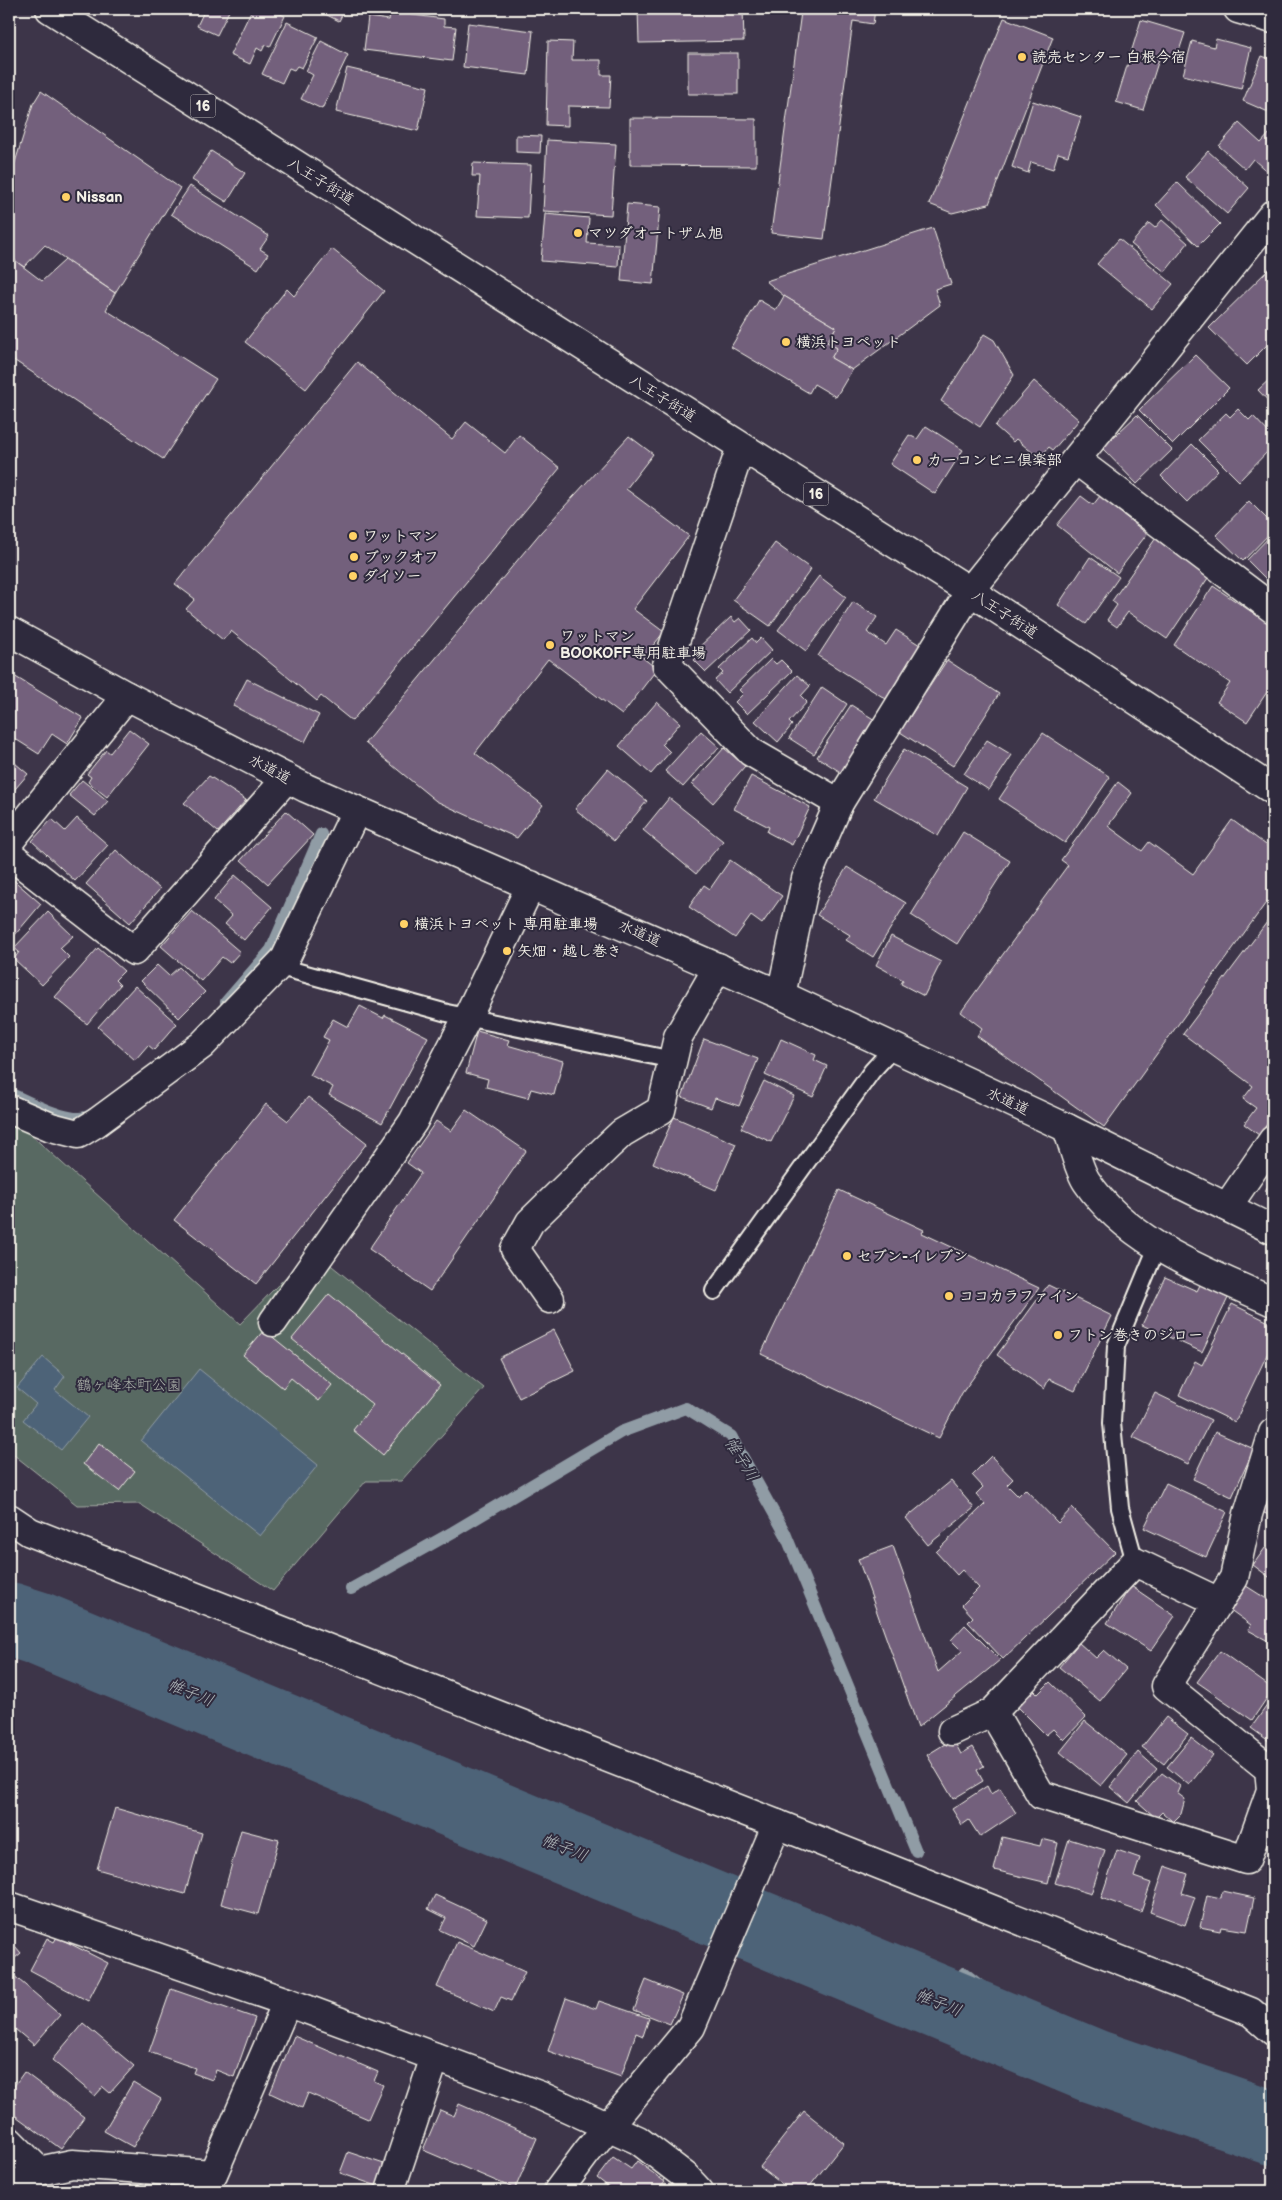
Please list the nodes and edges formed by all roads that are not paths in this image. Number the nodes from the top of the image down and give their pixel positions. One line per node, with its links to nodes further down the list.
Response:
1 (50, 9): 5 (main road, 八王子街道 / 16)
2 (1238, 9): 3 (main road)
3 (1273, 19)
4 (1273, 214): 6 (main road)
5 (742, 447): 7 (main road, 八王子街道 / 16); 13 (main road)
6 (1076, 460): 7 (main road); 8 (main road)
7 (970, 591): 12 (main road, 八王子街道 / 16); 13 (main road)
8 (1273, 609)
9 (9, 631): 10 (main road, 水道道)
10 (127, 696): 11 (main road, 水道道); 15 (main road)
11 (287, 778): 14 (main road, 水道道); 16 (main road)
12 (1273, 790)
13 (839, 803): 20 (main road)
14 (356, 811): 17 (main road, 水道道); 18 (main road)
15 (9, 842)
16 (9, 854)
17 (531, 885): 19 (main road, 水道道); 21 (main road)
18 (277, 966): 21 (lane); 24 (main road)
19 (718, 967): 20 (main road, 水道道); 23 (main road)
20 (781, 994): 22 (main road, 水道道)
21 (468, 1018): 23 (lane); 33 (main road)
22 (894, 1047): 25 (main road, 水道道); 30 (lane)
23 (673, 1060): 31 (main road)
24 (9, 1109)
25 (1067, 1128): 27 (main road, 水道道); 29 (main road)
26 (1273, 1140): 27 (main road)
27 (1227, 1207): 28 (main road, 水道道)
28 (1273, 1230)
29 (1157, 1247): 32 (main road); 36 (lane)
30 (714, 1291)
31 (550, 1299)
32 (1273, 1302)
33 (273, 1322)
34 (1273, 1433): 37 (main road)
35 (9, 1518): 40 (main road)
36 (1135, 1562): 37 (main road); 38 (main road)
37 (1220, 1602): 38 (main road)
38 (993, 1712): 39 (main road)
39 (952, 1731)
40 (778, 1824): 43 (main road); 45 (main road)
41 (9, 1906): 42 (main road)
42 (287, 2002): 44 (main road); 48 (main road)
43 (1273, 2031)
44 (435, 2057): 45 (main road); 50 (main road)
45 (609, 2127): 51 (main road); 52 (main road)
46 (9, 2141): 47 (main road)
47 (39, 2172): 48 (main road); 49 (main road)
48 (210, 2183)
49 (14, 2191)
50 (390, 2191)
51 (558, 2191)
52 (699, 2191)

